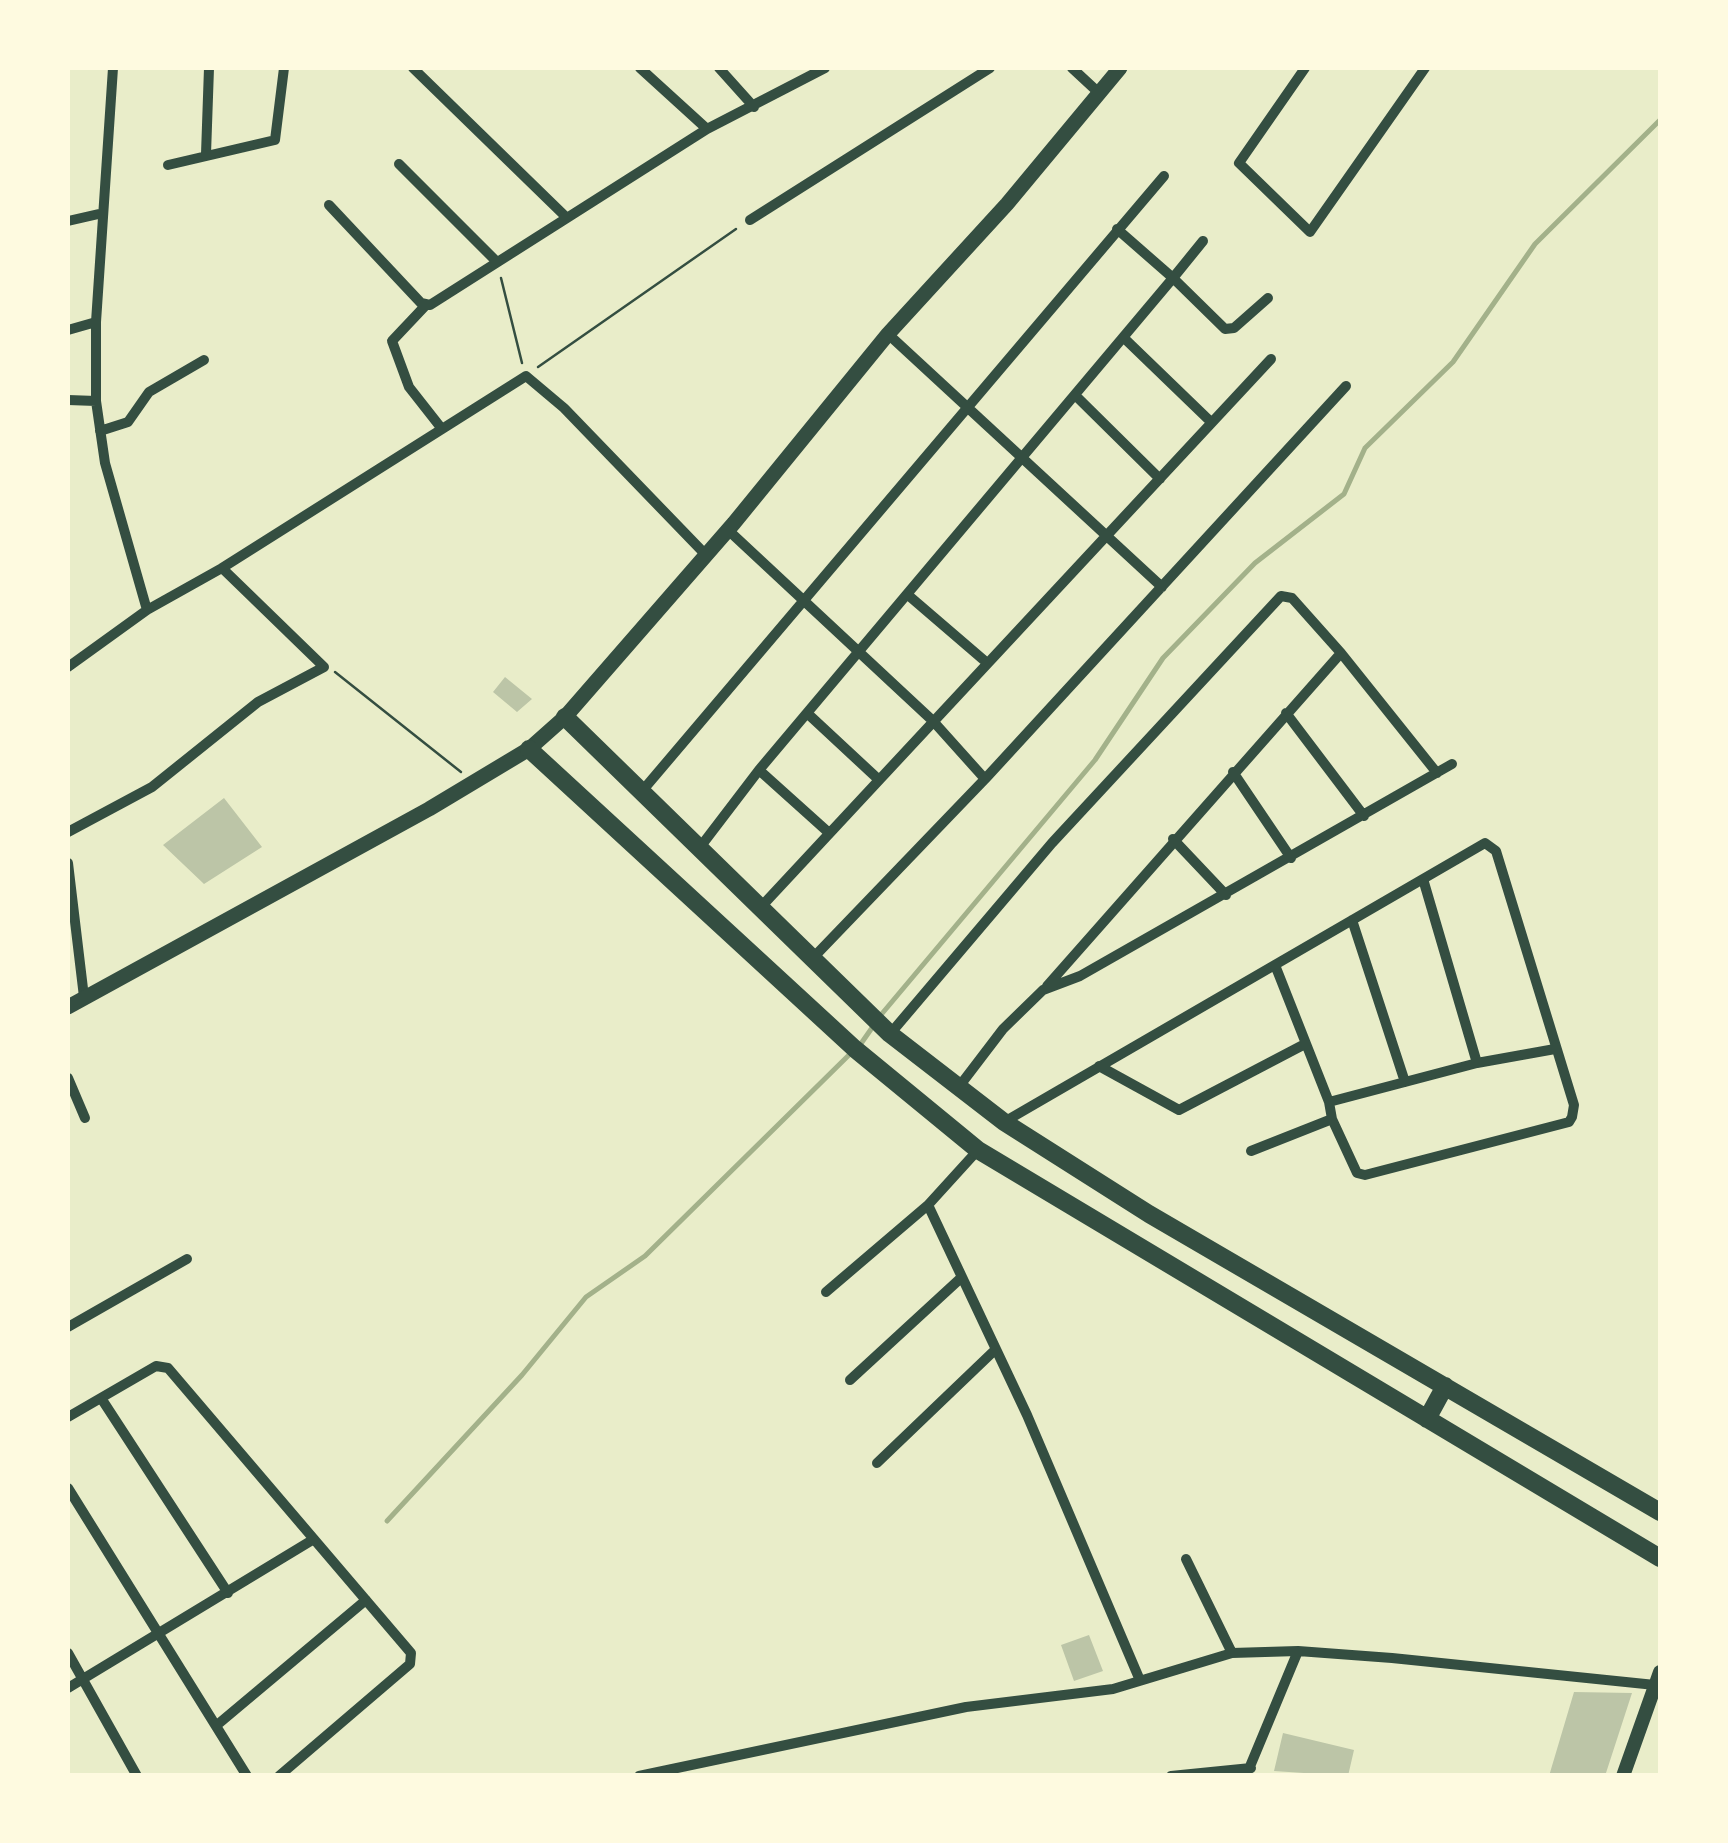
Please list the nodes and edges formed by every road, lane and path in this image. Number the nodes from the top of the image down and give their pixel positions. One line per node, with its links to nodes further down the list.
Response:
1 (113, 68): 21 (street)
2 (209, 68): 16 (street)
3 (284, 68): 16 (street)
4 (413, 68): 22 (street)
5 (640, 68): 15 (street)
6 (718, 68): 14 (street)
7 (825, 68): 14 (street)
8 (990, 68): 24 (street)
9 (1072, 68): 13 (street)
10 (1120, 68): 13 (main road)
11 (1304, 68): 12 (street)
12 (1425, 68)
13 (1099, 94): 33 (main road)
14 (754, 107): 15 (street)
15 (707, 129): 22 (street)
16 (206, 154): 18 (street)
17 (399, 164): 27 (street)
18 (168, 166)
19 (1164, 176): 25 (street)
20 (329, 205): 30 (street)
21 (103, 213): 23 (street); 31 (street)
22 (566, 217): 27 (street)
23 (68, 220)
24 (750, 220): 37 (path)
25 (1118, 229): 28 (street); 42 (street)
26 (1204, 241): 28 (street)
27 (496, 262): 30 (street); 37 (path)
28 (1172, 278): 29 (street); 34 (street)
29 (1268, 298)
30 (426, 305): 44 (street)
31 (96, 322): 32 (street); 41 (street)
32 (68, 330)
33 (888, 334): 42 (street); 48 (main road)
34 (1124, 338): 39 (street); 43 (street)
35 (1271, 359): 43 (street)
36 (204, 360): 45 (street)
37 (526, 376): 44 (street); 50 (street)
38 (1346, 386): 52 (street)
39 (1077, 397): 46 (street); 47 (street)
40 (68, 400): 41 (street)
41 (96, 401): 45 (street)
42 (970, 408): 46 (street); 54 (street)
43 (1211, 422): 47 (street)
44 (442, 429): 51 (street)
45 (100, 432): 55 (street)
46 (1021, 458): 49 (street); 53 (street)
47 (1160, 478): 49 (street)
48 (728, 530): 50 (main road); 54 (street)
49 (1108, 538): 52 (street); 58 (street)
50 (705, 554): 63 (main road)
51 (222, 568): 55 (street); 60 (street)
52 (1162, 587): 70 (street)
53 (908, 594): 56 (street); 58 (street)
54 (803, 601): 56 (street); 73 (street)
55 (147, 610): 59 (street)
56 (860, 651): 61 (street); 64 (street)
57 (1341, 654): 62 (street); 69 (street); 90 (street)
58 (986, 662): 64 (street)
59 (68, 666)
60 (324, 667): 72 (path); 75 (street)
61 (808, 713): 67 (street); 71 (street)
62 (1286, 713): 68 (street); 74 (street)
63 (565, 717): 65 (main road); 73 (main road)
64 (933, 721): 70 (street); 71 (street)
65 (529, 749): 72 (main road); 102 (main road)
66 (1452, 764): 69 (street)
67 (759, 770): 76 (street); 78 (street)
68 (1233, 772): 77 (street); 79 (street)
69 (1437, 773): 74 (street)
70 (985, 778): 85 (street)
71 (878, 779): 76 (street)
72 (474, 782): 88 (main road)
73 (643, 790): 78 (main road)
74 (1364, 816): 79 (street)
75 (68, 832)
76 (828, 832): 83 (street)
77 (1173, 839): 82 (street); 87 (street)
78 (702, 846): 83 (main road)
79 (1291, 858): 82 (street)
80 (68, 863): 88 (street)
81 (1423, 879): 84 (street); 92 (street); 93 (street)
82 (1226, 895): 87 (street)
83 (760, 908): 85 (main road)
84 (1352, 920): 86 (street); 96 (street)
85 (811, 960): 90 (main road)
86 (1275, 965): 91 (street); 94 (street)
87 (1043, 990): 97 (street)
88 (84, 997): 89 (main road)
89 (68, 1007)
90 (890, 1034): 97 (main road)
91 (1305, 1044): 94 (street); 98 (street)
92 (1555, 1049): 93 (street); 100 (street)
93 (1477, 1063): 96 (street)
94 (1099, 1066): 101 (street)
95 (68, 1078): 99 (street)
96 (1405, 1082): 98 (street)
97 (958, 1088): 101 (main road)
98 (1330, 1102): 100 (street)
99 (84, 1118)
100 (1332, 1119): 103 (street)
101 (1004, 1122): 111 (main road)
102 (978, 1150): 104 (street); 114 (main road)
103 (1251, 1151)
104 (928, 1205): 106 (street); 107 (street)
105 (187, 1259): 108 (street)
106 (962, 1277): 109 (street); 110 (street)
107 (826, 1292)
108 (68, 1326)
109 (996, 1349): 115 (street); 128 (street)
110 (850, 1380)
111 (1445, 1386): 114 (main road); 117 (main road)
112 (101, 1398): 113 (street); 118 (street); 121 (street)
113 (68, 1418)
114 (1427, 1419): 119 (main road)
115 (877, 1463)
116 (68, 1488): 123 (street)
117 (1660, 1512)
118 (314, 1539): 121 (street); 122 (street)
119 (1660, 1558)
120 (1186, 1559): 126 (street)
121 (228, 1593): 123 (street)
122 (366, 1600): 131 (street); 135 (street)
123 (162, 1634): 127 (street); 131 (street)
124 (1298, 1652): 126 (street); 129 (street); 132 (street)
125 (68, 1653): 127 (street)
126 (1232, 1654): 128 (street)
127 (83, 1678): 130 (street); 133 (street)
128 (1139, 1678): 136 (street)
129 (1658, 1679): 138 (street)
130 (68, 1688)
131 (217, 1726): 134 (street)
132 (1249, 1772): 137 (street)
133 (136, 1776)
134 (247, 1776)
135 (278, 1776)
136 (639, 1776)
137 (1171, 1776)
138 (1624, 1776)

